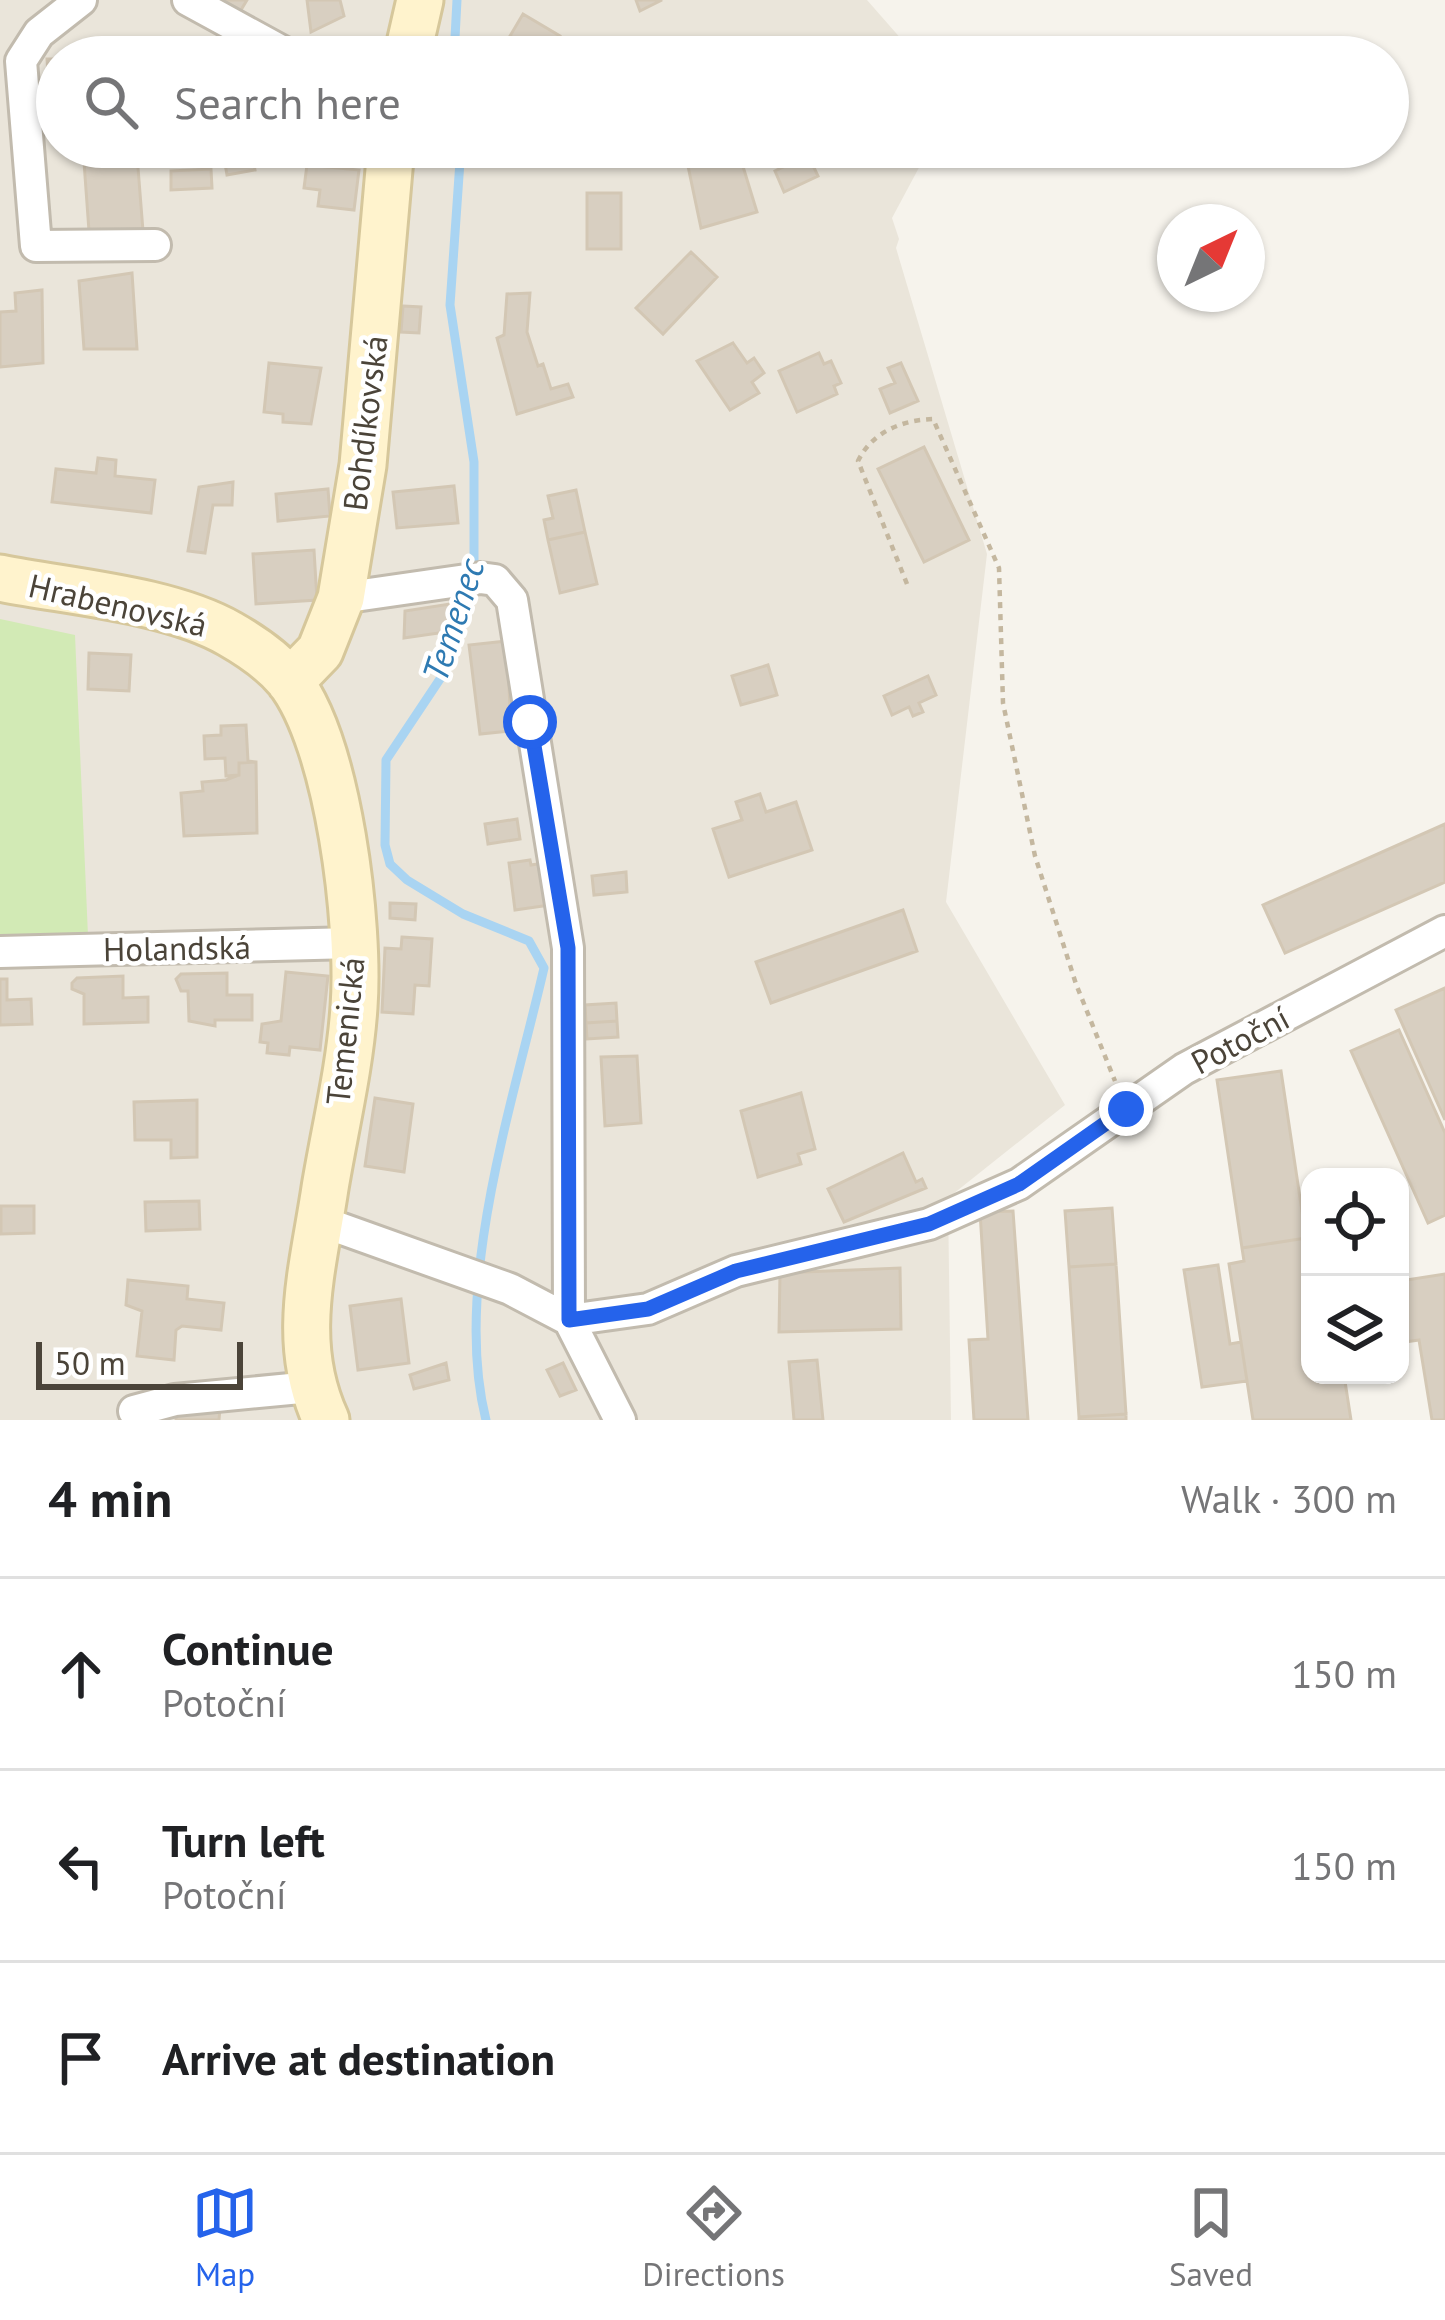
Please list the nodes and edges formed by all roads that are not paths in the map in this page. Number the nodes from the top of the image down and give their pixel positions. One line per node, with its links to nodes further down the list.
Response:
1 (81, 0): 4 (street)
2 (188, 0): 5 (street)
3 (420, 0): 6 (street)
4 (37, 36)
5 (254, 36)
6 (412, 36)
7 (36, 38): 9 (street)
8 (389, 168): 11 (street, Bohdíkovská)
9 (155, 245)
10 (0, 578): 12 (street, Hrabenovská)
11 (341, 598): 12 (street, Bohdíkovská); 17 (street)
12 (290, 682): 14 (street, Temenická)
13 (1445, 931): 17 (street, Potoční)
14 (354, 943): 15 (street, Holandská); 16 (street, Temenická)
15 (0, 952)
16 (320, 1221): 17 (street); 18 (street, Temenická)
17 (569, 1320): 20 (street)
18 (318, 1403): 19 (street, Temenická)
19 (134, 1411)
20 (620, 1420)

